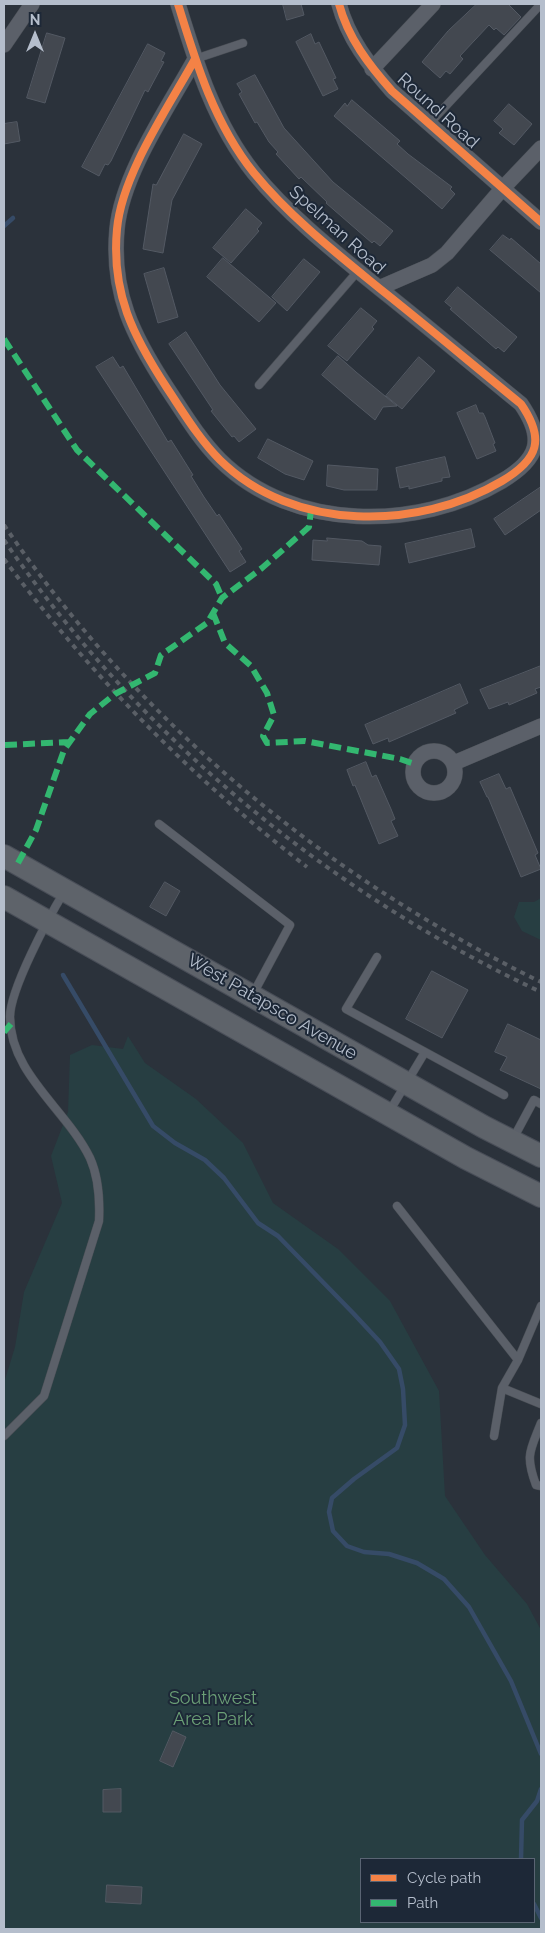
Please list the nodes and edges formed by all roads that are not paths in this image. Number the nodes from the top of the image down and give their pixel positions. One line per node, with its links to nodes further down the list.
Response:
1 (32, 4): 7 (street)
2 (178, 4): 8 (street, Spelman Road)
3 (339, 4): 9 (street, Round Road)
4 (433, 4): 9 (street)
5 (541, 4): 10 (lane)
6 (243, 44): 8 (lane)
7 (4, 45)
8 (194, 59): 14 (street, Spelman Road); 15 (street, Spelman Road)
9 (372, 68): 10 (street, Round Road)
10 (429, 124): 12 (street, Round Road)
11 (541, 148): 12 (street)
12 (502, 189): 13 (street, Round Road); 15 (street)
13 (541, 222)
14 (358, 272): 15 (street, Spelman Road); 16 (lane)
15 (379, 288)
16 (260, 385)
17 (541, 726): 18 (street)
18 (454, 763)
19 (159, 824): 25 (lane)
20 (4, 856): 21 (main road, West Patapsco Avenue)
21 (65, 890): 23 (lane); 25 (main road, West Patapsco Avenue)
22 (4, 897): 23 (main road, West Patapsco Avenue)
23 (46, 920): 30 (main road, West Patapsco Avenue); 40 (lane)
24 (377, 957): 26 (lane)
25 (252, 996): 27 (main road, West Patapsco Avenue)
26 (425, 1052): 27 (lane); 28 (lane)
27 (406, 1083): 30 (lane); 31 (main road, West Patapsco Avenue)
28 (504, 1095)
29 (541, 1104): 31 (lane)
30 (388, 1113): 33 (main road, West Patapsco Avenue)
31 (512, 1141): 32 (main road, West Patapsco Avenue)
32 (541, 1156)
33 (541, 1196)
34 (397, 1206): 36 (lane)
35 (541, 1306): 36 (lane)
36 (518, 1360): 37 (lane)
37 (502, 1388): 38 (lane); 41 (lane)
38 (541, 1404)
39 (541, 1423): 42 (lane)
40 (4, 1436)
41 (494, 1436)
42 (541, 1486)

